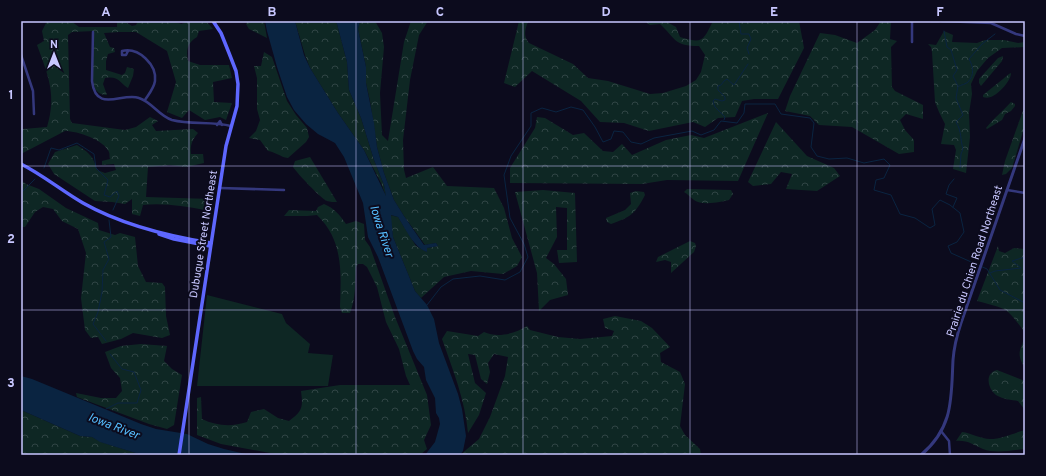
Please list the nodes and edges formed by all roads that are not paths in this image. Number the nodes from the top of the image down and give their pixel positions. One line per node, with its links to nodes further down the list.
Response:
1 (213, 21): 13 (main road, Dubuque Street Northeast)
2 (912, 21): 8 (street)
3 (931, 21): 4 (street)
4 (939, 21)
5 (942, 21): 7 (street)
6 (93, 32): 11 (street)
7 (1025, 36)
8 (912, 42)
9 (128, 51): 11 (street)
10 (21, 55): 12 (street)
11 (145, 100): 13 (street)
12 (34, 114)
13 (231, 126): 16 (main road, Dubuque Street Northeast)
14 (1025, 138): 18 (street, Prairie du Chien Road Northeast)
15 (21, 164): 20 (main road)
16 (219, 188): 17 (street); 20 (main road, Dubuque Street Northeast)
17 (284, 190)
18 (1007, 190): 19 (street); 21 (street, Prairie du Chien Road Northeast)
19 (1025, 193)
20 (211, 244): 22 (main road, Dubuque Street Northeast)
21 (941, 431): 23 (street, Prairie du Chien Road Northeast); 24 (street)
22 (179, 455)
23 (921, 455)
24 (950, 455)

